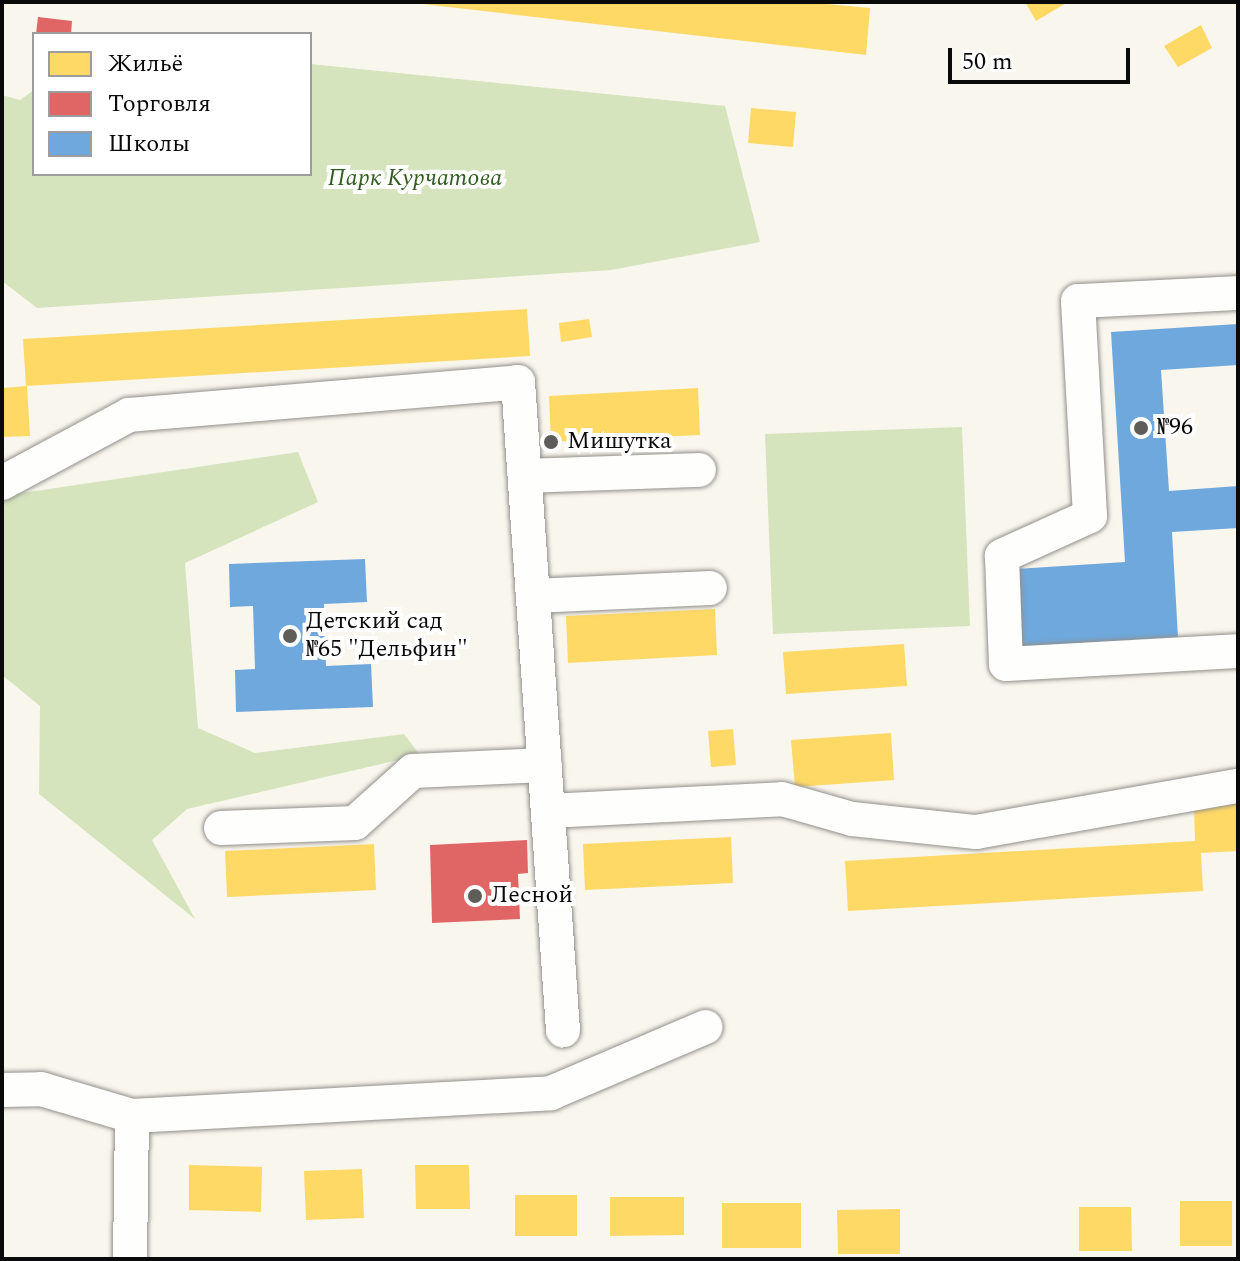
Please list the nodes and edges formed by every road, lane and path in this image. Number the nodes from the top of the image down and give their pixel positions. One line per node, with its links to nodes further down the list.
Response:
1 (1238, 293): 7 (street)
2 (699, 470): 3 (street)
3 (526, 476): 4 (street); 6 (street)
4 (2, 483)
5 (710, 588): 6 (street)
6 (533, 596): 8 (street)
7 (1238, 651)
8 (545, 765): 10 (street); 11 (street)
9 (1238, 786): 10 (street)
10 (548, 811): 13 (street)
11 (221, 828)
12 (706, 1027): 15 (street)
13 (563, 1030)
14 (2, 1090): 15 (street)
15 (132, 1116): 16 (street)
16 (130, 1259)

